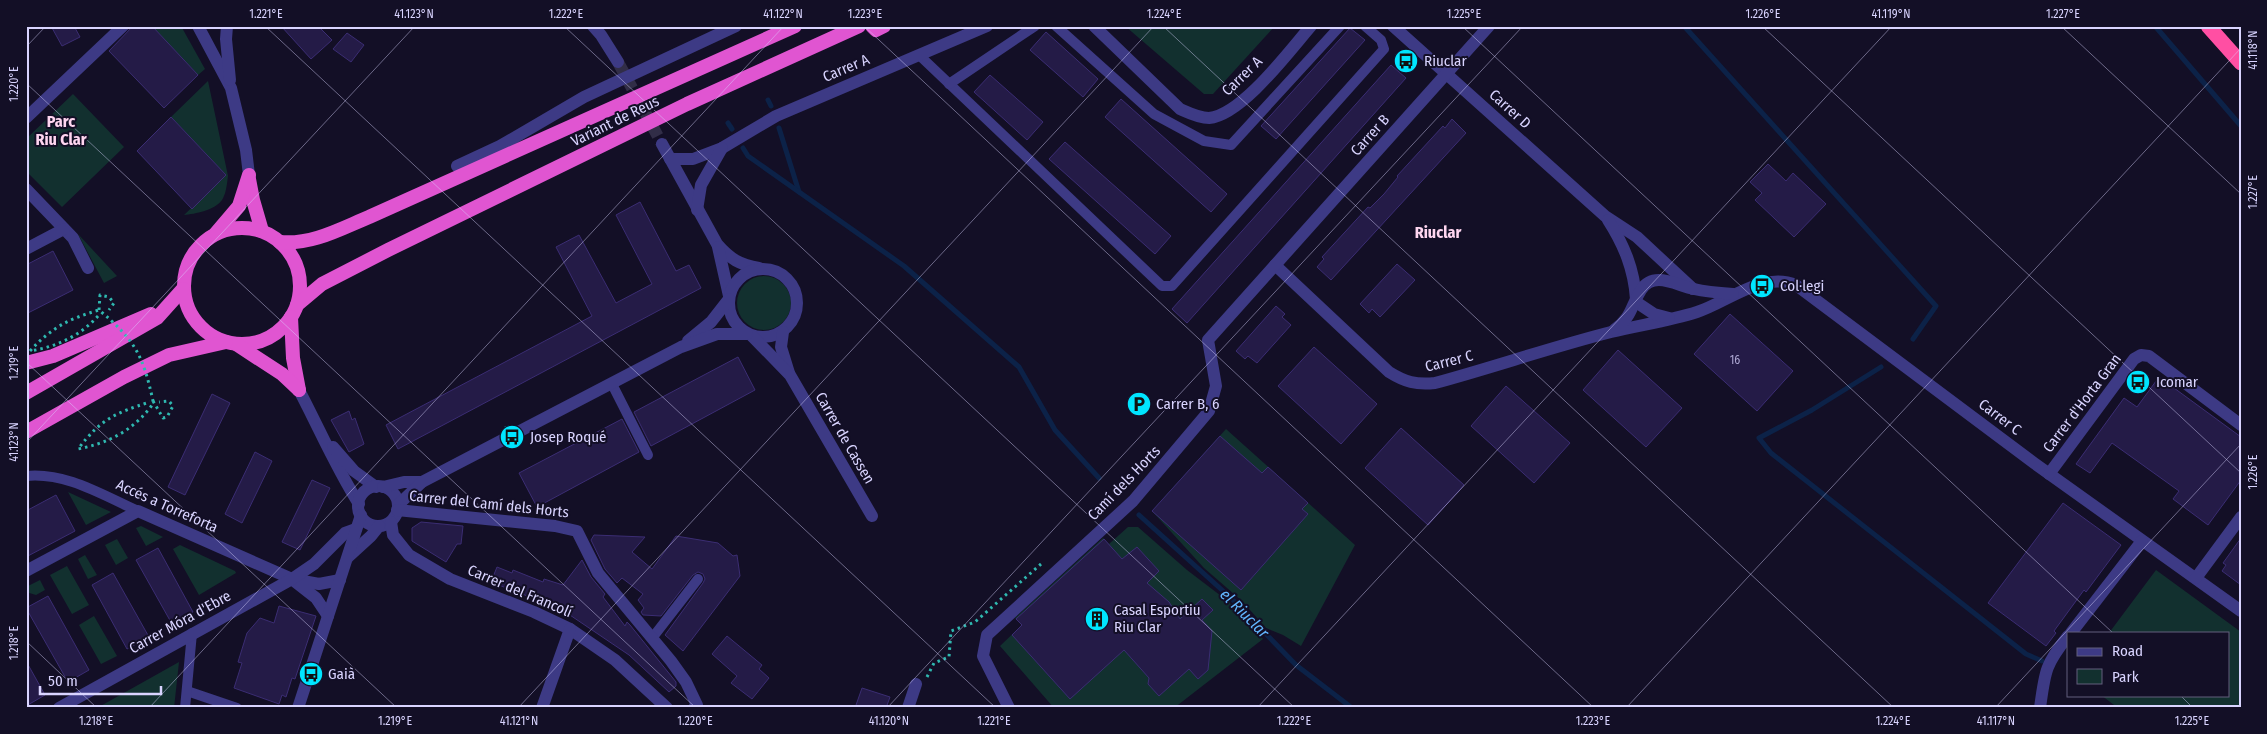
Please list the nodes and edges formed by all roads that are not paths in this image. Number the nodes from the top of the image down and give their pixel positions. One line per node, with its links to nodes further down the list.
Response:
1 (123, 26): 26 (street)
2 (198, 26): 25 (street)
3 (226, 26): 25 (street)
4 (736, 26): 30 (street)
5 (795, 26): 30 (highway, Variant de Reus)
6 (858, 26): 50 (highway, Variant de Reus)
7 (872, 26): 8 (highway)
8 (884, 26)
9 (987, 26): 20 (street, Carrer A)
10 (1035, 26): 24 (lane)
11 (1056, 26): 14 (lane)
12 (1094, 26): 13 (street, Carrer A)
13 (1311, 26)
14 (1340, 26)
15 (1365, 26): 24 (lane)
16 (1394, 26): 23 (street, Carrer D)
17 (1489, 26): 23 (street, Carrer B)
18 (2208, 26): 22 (highway)
19 (598, 29): 21 (street)
20 (919, 55): 24 (lane); 28 (street, Carrer A)
21 (618, 62)
22 (2241, 63)
23 (1447, 74): 34 (street, Carrer D); 41 (street, Carrer B)
24 (949, 84)
25 (231, 88): 31 (street)
26 (26, 118)
27 (662, 144): 29 (street)
28 (722, 148): 29 (street, Carrer A); 33 (street, Carrer A)
29 (670, 159): 33 (street)
30 (454, 173): 38 (highway, Variant de Reus)
31 (249, 175): 36 (highway); 37 (highway)
32 (26, 189): 35 (street)
33 (697, 210): 39 (street)
34 (1605, 216): 45 (street, Carrer D); 48 (street, Carrer D)
35 (64, 229): 40 (street); 42 (street)
36 (262, 231): 37 (highway); 38 (highway)
37 (216, 234): 44 (highway)
38 (280, 242): 50 (highway)
39 (717, 244): 43 (street); 47 (street)
40 (26, 248)
41 (1275, 265): 53 (street, Carrer C); 101 (street, Camí dels Horts)
42 (88, 268)
43 (762, 268): 47 (street); 52 (street)
44 (183, 289): 49 (highway); 55 (highway)
45 (1693, 289): 46 (street, Carrer C); 48 (street, Carrer C)
46 (1733, 294): 51 (street, Carrer C); 66 (street, Carrer C)
47 (729, 297): 54 (street); 56 (street)
48 (1636, 302): 51 (street); 53 (street, Carrer C)
49 (168, 307): 57 (highway); 61 (highway)
50 (294, 311): 55 (highway); 60 (highway)
51 (1672, 318): 53 (street, Carrer C)
52 (783, 332): 54 (street); 58 (street, Carrer de Cassen)
53 (1612, 332)
54 (749, 335): 56 (street); 58 (street, Carrer de Cassen)
55 (231, 343): 60 (highway); 63 (highway)
56 (681, 348): 59 (street)
57 (26, 363)
58 (790, 376): 73 (street, Carrer de Cassen)
59 (612, 384): 65 (lane); 68 (street)
60 (299, 390): 64 (street)
61 (26, 392)
62 (2241, 425): 66 (street, Carrer d'Horta Gran)
63 (26, 432)
64 (325, 438): 69 (street); 71 (street)
65 (648, 455)
66 (2049, 474): 77 (street, Carrer C)
67 (26, 476): 72 (lane, Accés a Torreforta)
68 (422, 482): 69 (street); 70 (street)
69 (379, 487): 70 (street); 71 (street)
70 (398, 508): 75 (street); 89 (street, Carrer del Camí dels Horts)
71 (360, 510): 75 (street); 76 (street)
72 (138, 511): 79 (street); 81 (street, Accés a Torreforta)
73 (872, 516)
74 (2241, 517): 80 (street)
75 (385, 524): 78 (street); 86 (street, Carrer del Francolí)
76 (356, 529): 78 (street); 81 (street, Carrer Móra d'Ebre)
77 (2142, 541): 80 (street, Carrer C); 87 (street)
78 (348, 557): 83 (street)
79 (26, 571)
80 (2196, 578): 84 (street, Carrer C)
81 (292, 579): 83 (street); 85 (street); 88 (street, Carrer Móra d'Ebre)
82 (698, 579): 89 (lane)
83 (340, 580): 85 (street)
84 (2241, 612)
85 (328, 616): 96 (street)
86 (570, 629): 97 (street); 98 (street, Carrer del Francolí)
87 (2072, 632)
88 (192, 633): 92 (lane); 93 (street, Carrer Móra d'Ebre)
89 (653, 637): 99 (street)
90 (2067, 637): 102 (street)
91 (916, 684): 100 (street)
92 (187, 691): 94 (lane); 95 (lane)
93 (59, 708)
94 (185, 708)
95 (237, 708)
96 (298, 708)
97 (542, 708)
98 (667, 708)
99 (694, 708)
100 (908, 708)
101 (1009, 708)
102 (2040, 708)

